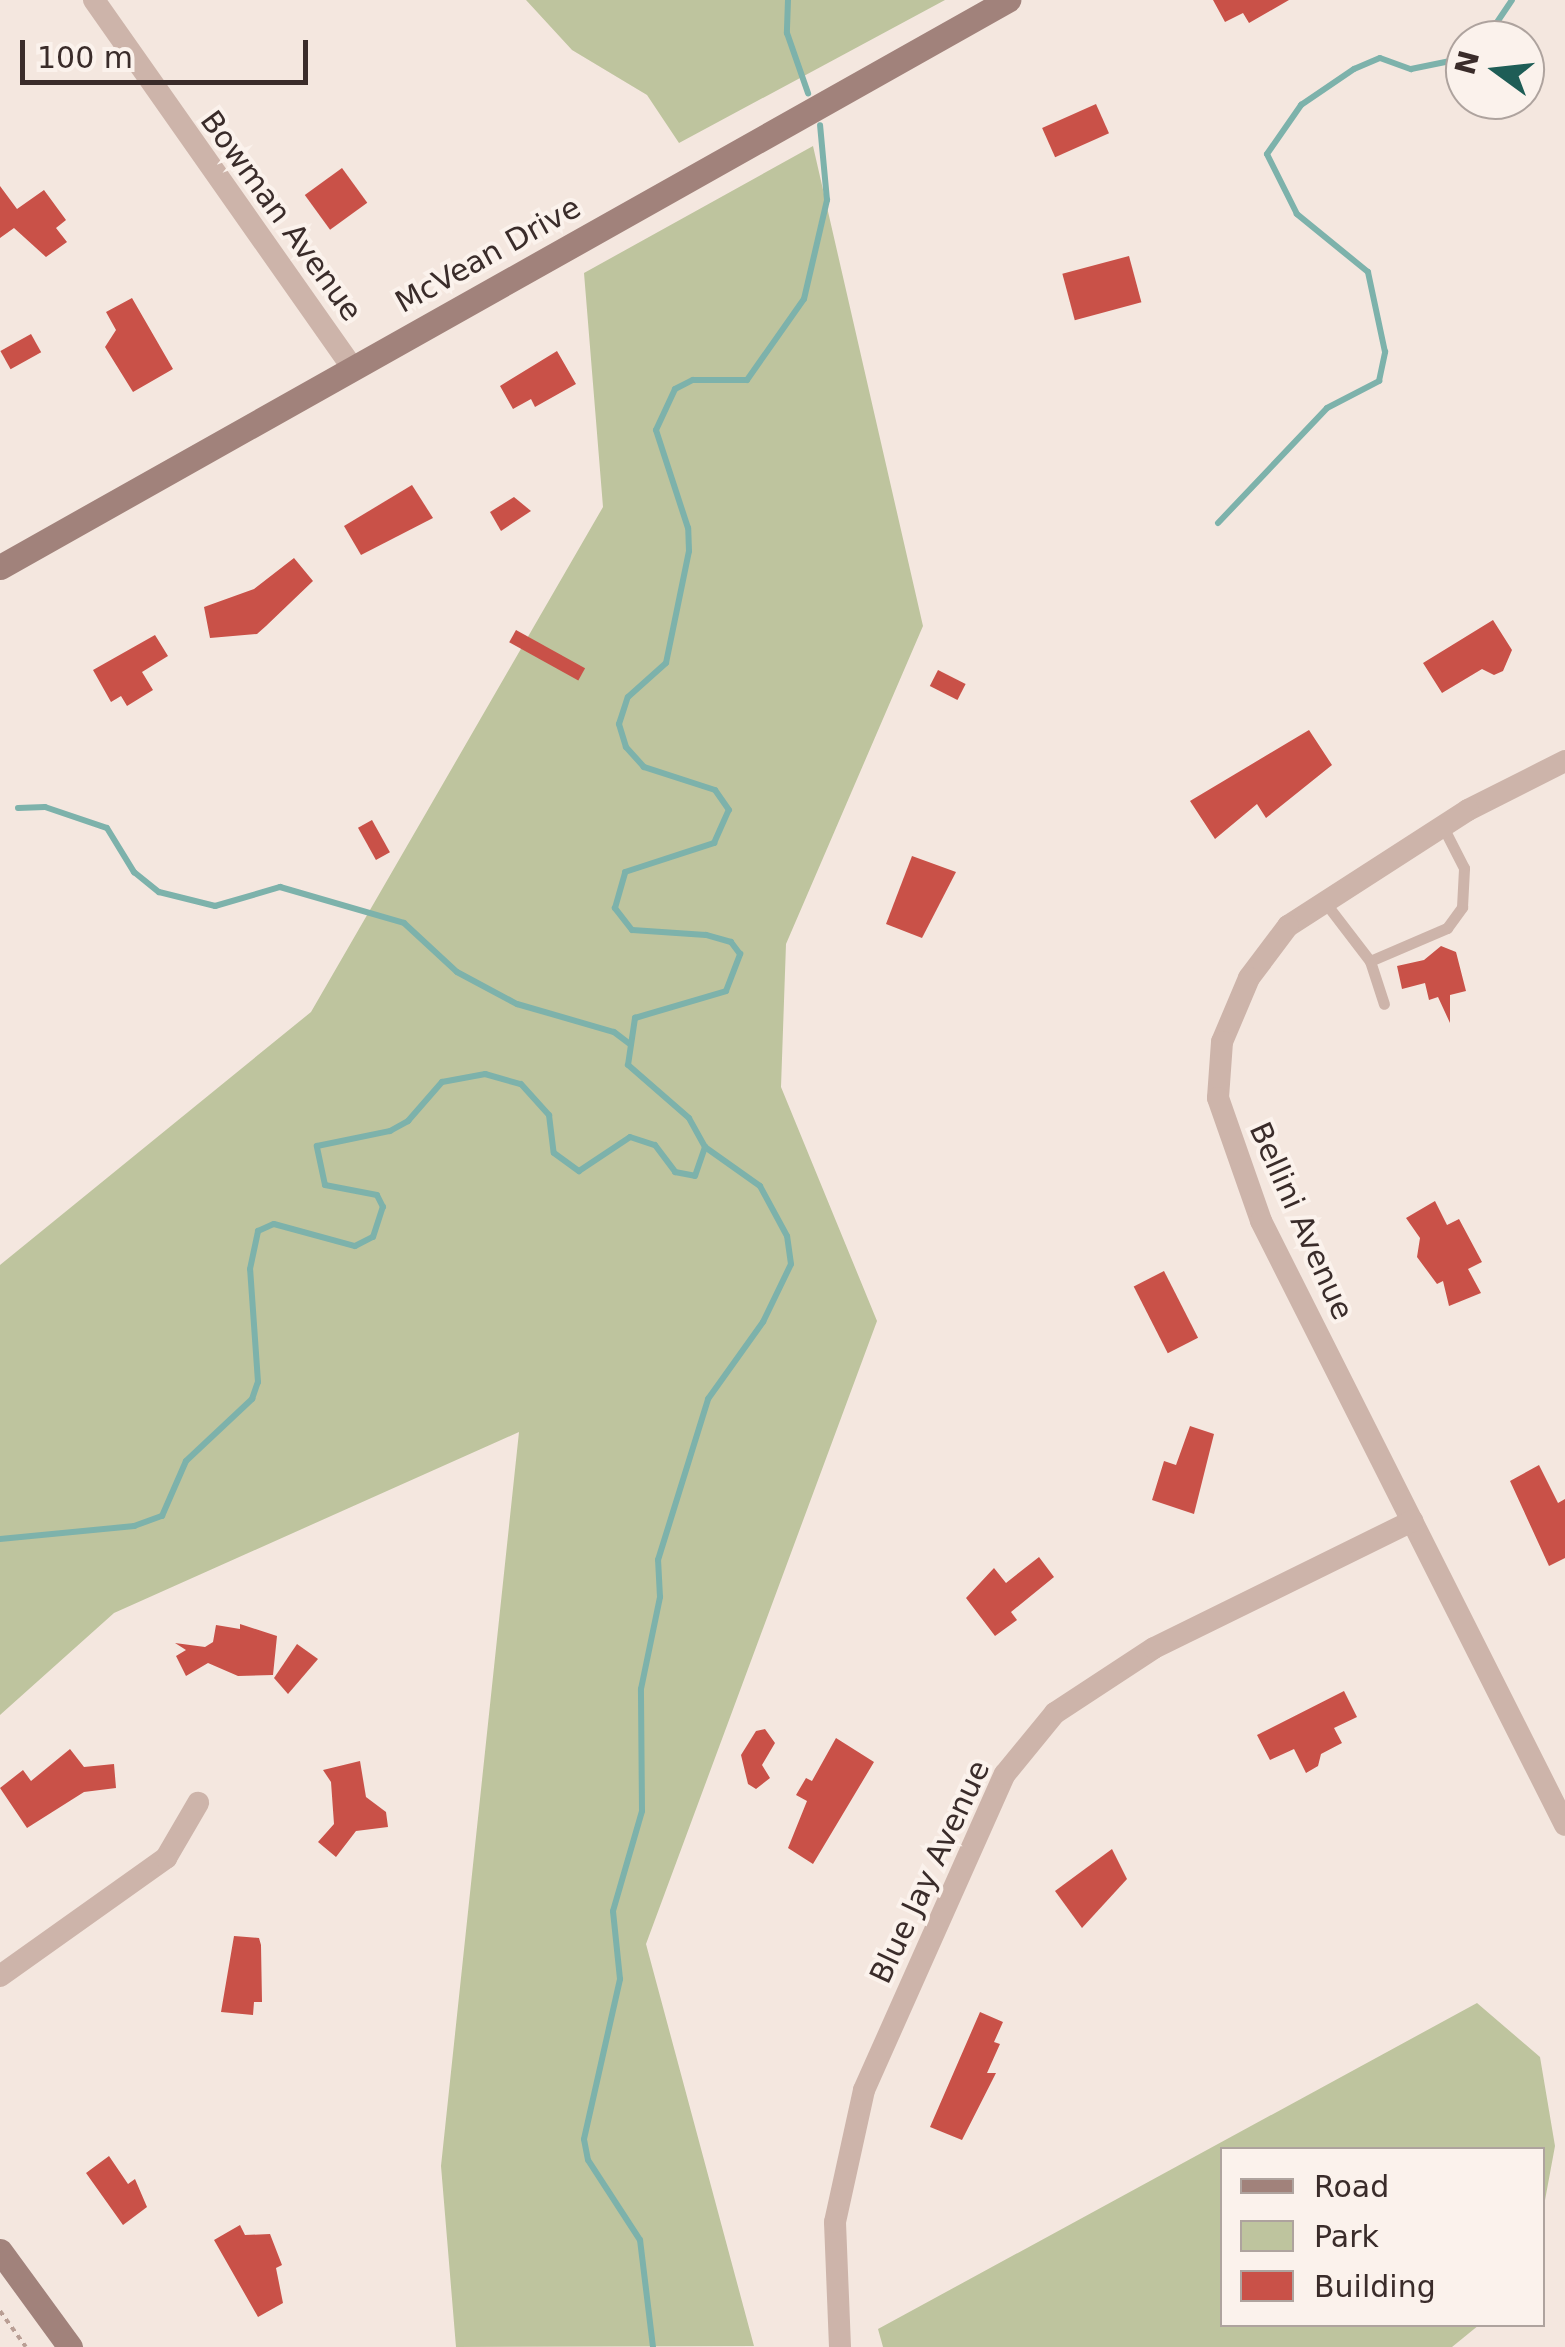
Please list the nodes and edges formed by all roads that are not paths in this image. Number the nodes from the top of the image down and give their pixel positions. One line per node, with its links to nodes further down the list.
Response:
1 (94, 0): 3 (street, Bowman Avenue)
2 (1008, 0): 3 (main road, McVean Drive)
3 (353, 368): 4 (main road, McVean Drive)
4 (0, 567)
5 (1565, 760): 6 (street, Bellini Avenue)
6 (1442, 825): 7 (street, Bellini Avenue); 8 (lane)
7 (1324, 901): 8 (lane); 10 (street, Bellini Avenue)
8 (1370, 961): 9 (lane)
9 (1384, 1004)
10 (1412, 1521): 12 (street, Bellini Avenue); 16 (street, Blue Jay Avenue)
11 (198, 1803): 13 (street)
12 (1565, 1825)
13 (0, 1976)
14 (0, 2251): 15 (main road)
15 (70, 2347)
16 (840, 2347)

